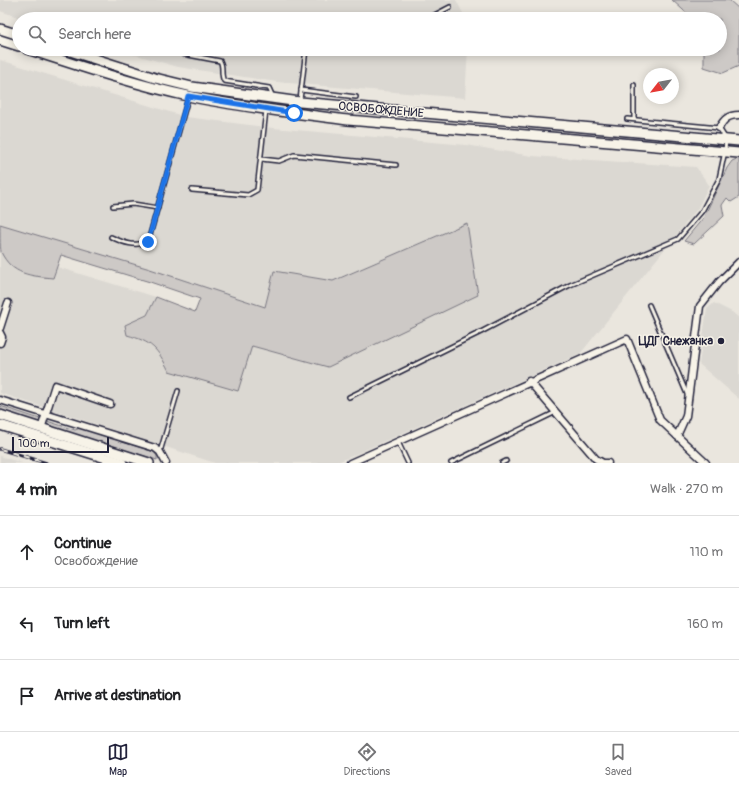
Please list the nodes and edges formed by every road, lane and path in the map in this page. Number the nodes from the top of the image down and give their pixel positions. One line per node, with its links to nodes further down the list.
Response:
1 (450, 7): 2 (lane)
2 (441, 12)
3 (0, 29): 4 (street)
4 (12, 33)
5 (0, 40): 6 (street)
6 (12, 44)
7 (49, 56): 13 (street, ОСВОБОЖДЕНИЕ)
8 (86, 56): 15 (street, ОСВОБОЖДЕНИЕ)
9 (194, 56): 15 (lane)
10 (305, 56): 12 (lane)
11 (634, 85): 20 (lane)
12 (301, 90): 14 (lane); 16 (lane)
13 (188, 96): 17 (street, ОСВОБОЖДЕНИЕ); 30 (lane)
14 (356, 97)
15 (273, 98): 16 (street, ОСВОБОЖДЕНИЕ)
16 (300, 102): 22 (street, ОСВОБОЖДЕНИЕ)
17 (266, 108): 24 (street, ОСВОБОЖДЕНИЕ); 26 (lane)
18 (739, 115): 21 (street)
19 (627, 119): 20 (lane)
20 (634, 120): 21 (lane)
21 (719, 128): 22 (lane)
22 (726, 139): 23 (street, ОСВОБОЖДЕНИЕ); 24 (lane)
23 (739, 141)
24 (725, 151): 25 (street, ОСВОБОЖДЕНИЕ); 40 (lane)
25 (739, 153)
26 (261, 159): 27 (lane); 28 (lane)
27 (396, 165)
28 (192, 190)
29 (113, 206): 30 (lane)
30 (158, 208): 31 (lane)
31 (111, 237)
32 (739, 262): 41 (street)
33 (8, 303): 35 (street)
34 (649, 305): 41 (lane)
35 (0, 328)
36 (0, 333): 37 (street)
37 (0, 343)
38 (529, 381): 44 (street); 49 (street); 50 (street)
39 (178, 391): 51 (lane)
40 (349, 397)
41 (689, 399): 49 (street)
42 (0, 400): 45 (street)
43 (110, 404): 45 (street)
44 (556, 412): 58 (lane); 60 (street)
45 (46, 414): 48 (street); 51 (street)
46 (0, 415): 48 (street)
47 (0, 424): 53 (street)
48 (41, 429): 54 (street)
49 (677, 436): 61 (street)
50 (398, 442): 56 (street); 57 (lane)
51 (160, 452): 55 (street)
52 (506, 461): 59 (lane)
53 (122, 463)
54 (149, 463)
55 (166, 463)
56 (350, 463)
57 (408, 463)
58 (451, 463)
59 (502, 463)
60 (608, 463)
61 (706, 463)

